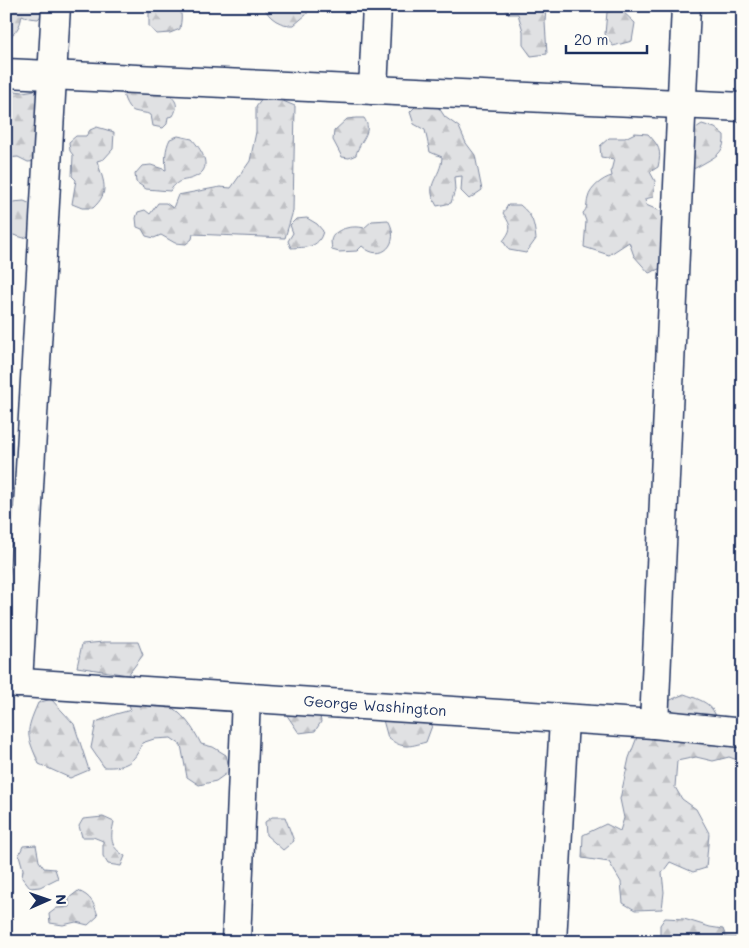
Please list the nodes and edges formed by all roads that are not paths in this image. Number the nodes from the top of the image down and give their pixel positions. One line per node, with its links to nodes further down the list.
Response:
1 (56, 6): 5 (street)
2 (377, 6): 6 (street)
3 (686, 6): 7 (street)
4 (6, 73): 5 (street)
5 (53, 75): 6 (street); 9 (street)
6 (374, 90): 7 (street)
7 (682, 104): 8 (street); 12 (street)
8 (743, 107)
9 (12, 683): 10 (street, George Washington)
10 (246, 698): 11 (street, George Washington); 14 (street)
11 (564, 719): 12 (street, George Washington); 15 (street)
12 (654, 724): 13 (street, George Washington)
13 (743, 733)
14 (236, 942)
15 (552, 942)

